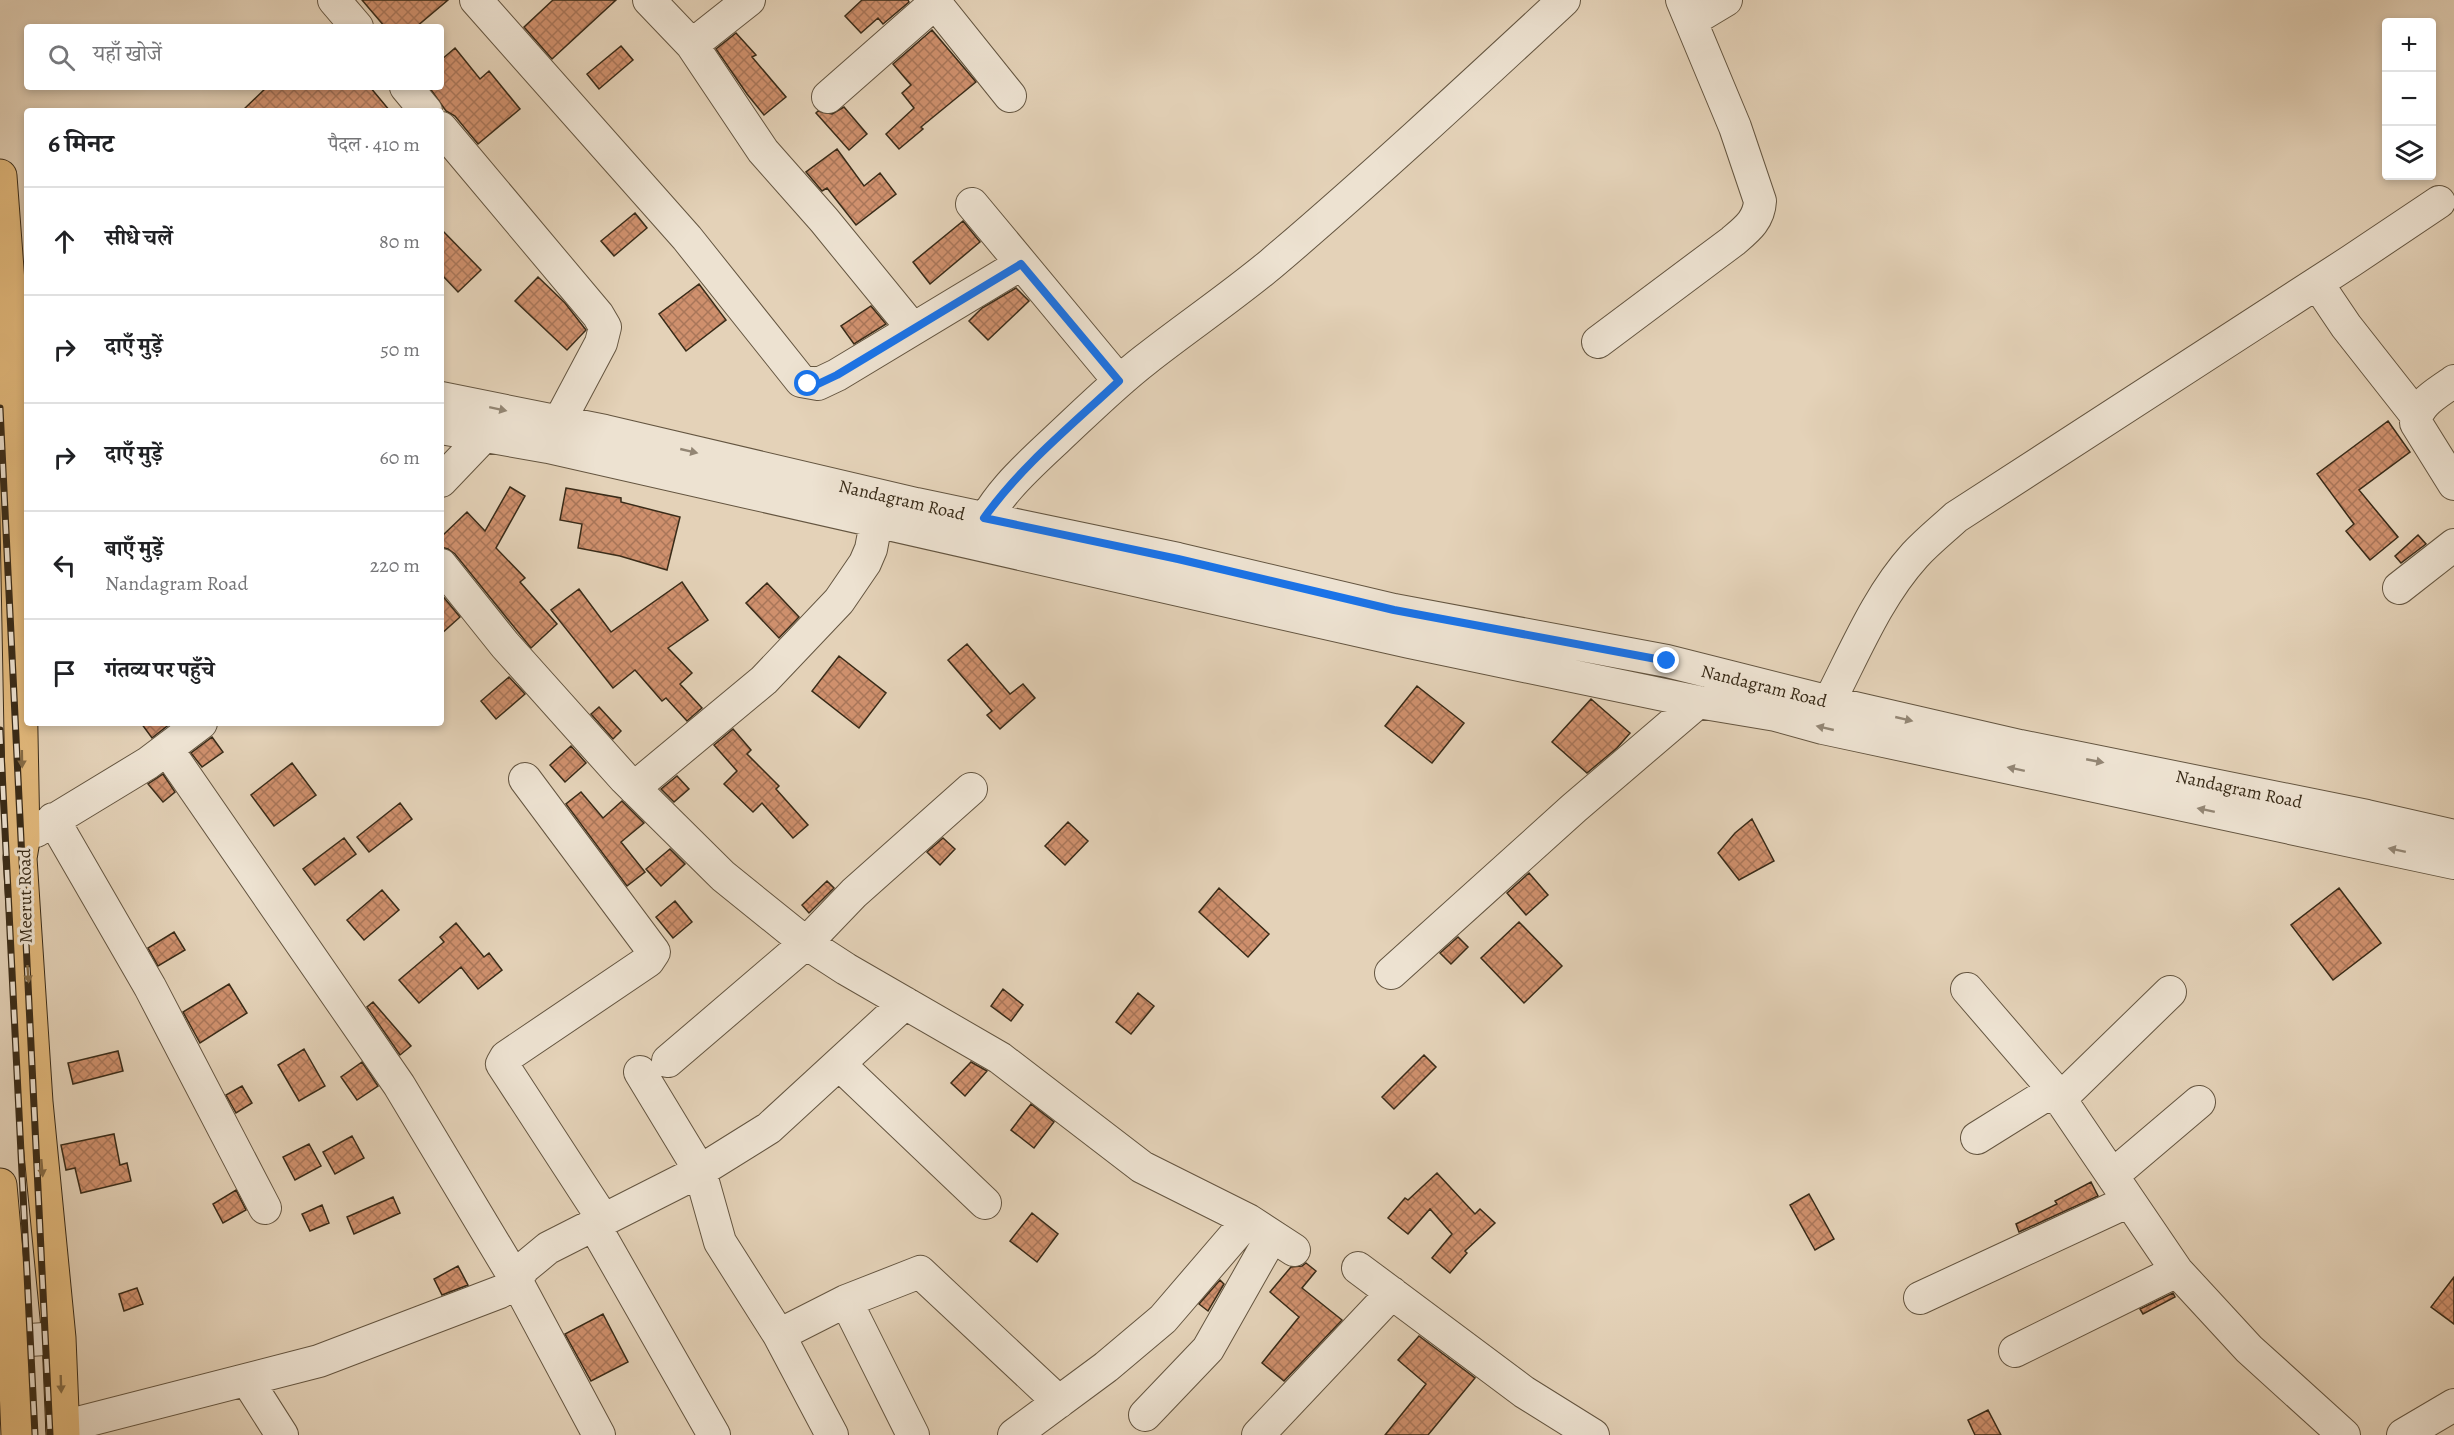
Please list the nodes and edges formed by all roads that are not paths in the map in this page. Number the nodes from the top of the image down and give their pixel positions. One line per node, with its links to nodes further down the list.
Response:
1 (334, 0): 9 (street)
2 (476, 0): 22 (street)
3 (649, 0): 10 (street)
4 (749, 0): 10 (street)
5 (1564, 0): 25 (street)
6 (1726, 0): 8 (street)
7 (934, 1): 12 (street); 13 (street)
8 (1686, 10): 23 (street)
9 (354, 24)
10 (692, 45): 22 (street)
11 (408, 90): 14 (street)
12 (828, 96)
13 (1010, 96)
14 (424, 108)
15 (444, 133): 29 (street)
16 (0, 176): 21 (main road, Meerut Road)
17 (2439, 202): 20 (street)
18 (972, 204): 19 (street)
19 (1021, 264): 22 (street); 25 (street)
20 (2317, 284): 28 (street); 44 (street)
21 (13, 327): 24 (main road, Meerut Road)
22 (913, 329)
23 (1598, 342)
24 (14, 363): 35 (main road, Meerut Road)
25 (1119, 381): 36 (street)
26 (2454, 381): 28 (street)
27 (444, 399): 29 (street, Nandagram Road, one-way to 29)
28 (2416, 415): 33 (street)
29 (559, 422): 34 (street, Nandagram Road, one-way to 34)
30 (444, 429): 31 (street, Nandagram Road)
31 (483, 437): 32 (street); 34 (street, Nandagram Road)
32 (444, 478)
33 (2454, 484)
34 (878, 509): 36 (street, Nandagram Road); 49 (street)
35 (22, 514): 42 (main road, Meerut Road)
36 (980, 530): 40 (street, Nandagram Road); 41 (street, Nandagram Road)
37 (2454, 545): 39 (street)
38 (444, 569): 49 (street)
39 (2399, 588)
40 (1534, 636): 41 (street); 44 (street, Nandagram Road)
41 (1527, 666): 43 (street, Nandagram Road)
42 (23, 679): 52 (main road, Meerut Road, one-way to 52)
43 (1698, 702): 47 (street, Nandagram Road, one-way to 43); 55 (street)
44 (1829, 702): 47 (street, Nandagram Road, one-way to 47)
45 (197, 726): 46 (street)
46 (167, 749): 51 (street); 75 (street)
47 (1985, 750): 53 (street, Nandagram Road)
48 (525, 779): 71 (street)
49 (634, 788): 54 (street)
50 (971, 789): 54 (street)
51 (53, 819): 52 (street); 70 (street)
52 (23, 840): 80 (main road, Meerut Road, one-way to 80)
53 (2450, 843)
54 (806, 943): 58 (street); 59 (street)
55 (1391, 973)
56 (1967, 989): 62 (street)
57 (2170, 992): 62 (street)
58 (905, 1003): 60 (street); 72 (street)
59 (668, 1060)
60 (839, 1064): 65 (street); 69 (street)
61 (640, 1072): 65 (street)
62 (2056, 1095): 64 (street); 66 (street)
63 (2199, 1102): 66 (street)
64 (1977, 1138)
65 (700, 1171): 71 (street); 79 (street)
66 (2113, 1175): 68 (street)
67 (0, 1185): 81 (main road)
68 (2129, 1201): 74 (street); 77 (street)
69 (985, 1203)
70 (265, 1208)
71 (598, 1221): 75 (street); 91 (street)
72 (1271, 1236): 84 (street); 86 (street)
73 (1358, 1268): 76 (street)
74 (2176, 1272): 82 (street); 97 (street)
75 (516, 1280): 83 (street); 90 (street)
76 (1392, 1293): 95 (street); 96 (street)
77 (1920, 1298)
78 (846, 1301): 79 (street); 84 (street); 93 (street)
79 (779, 1335): 92 (street)
80 (59, 1338): 81 (street); 87 (main road, Meerut Road, one-way to 87)
81 (7, 1342): 88 (main road)
82 (2015, 1351)
83 (247, 1380): 87 (street); 89 (street)
84 (1059, 1402): 94 (street)
85 (2454, 1405): 98 (street)
86 (1145, 1415)
87 (62, 1431)
88 (18, 1435)
89 (282, 1435)
90 (599, 1435)
91 (714, 1435)
92 (832, 1435)
93 (913, 1435)
94 (1014, 1435)
95 (1258, 1435)
96 (1593, 1435)
97 (2344, 1435)
98 (2403, 1435)

